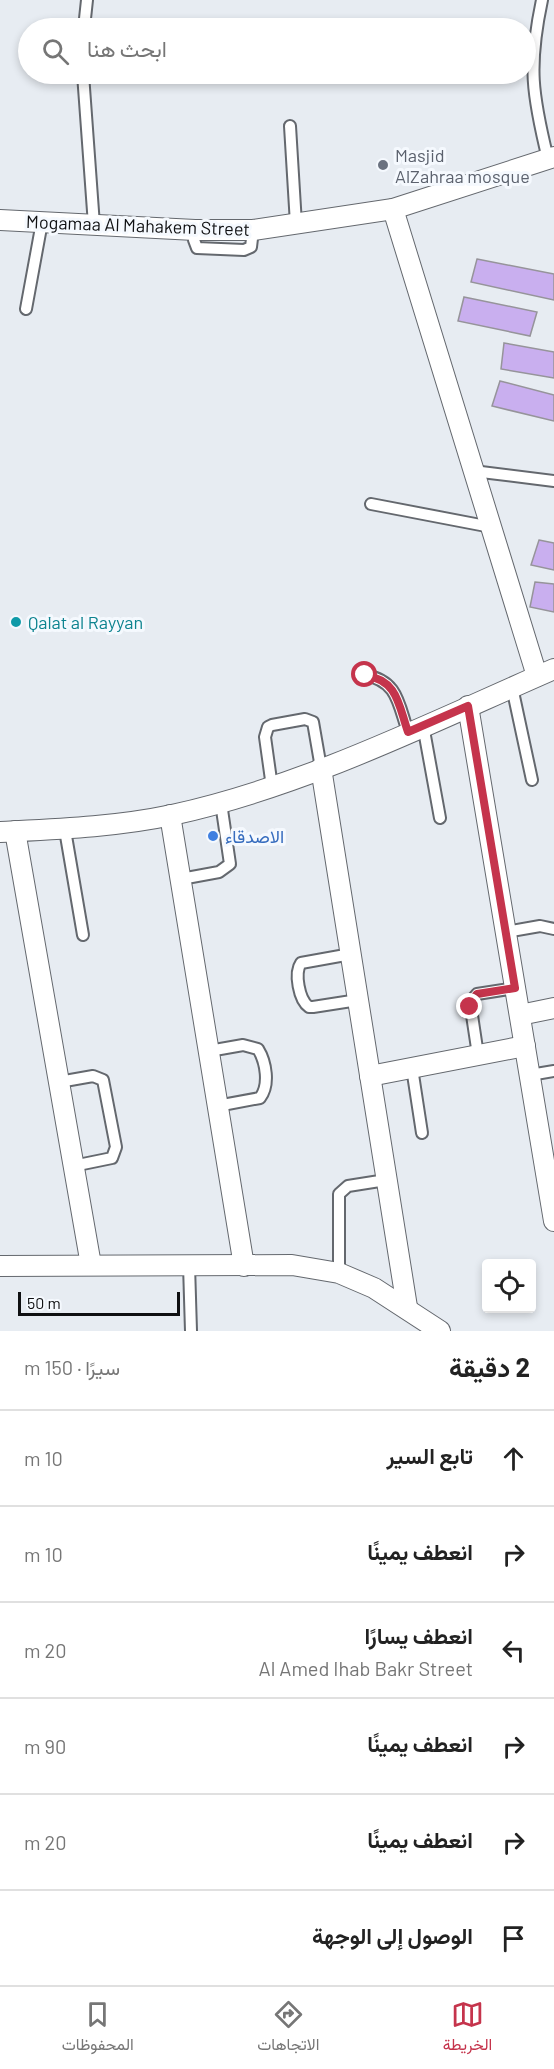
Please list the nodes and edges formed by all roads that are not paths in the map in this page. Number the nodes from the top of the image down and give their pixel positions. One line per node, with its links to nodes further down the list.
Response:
1 (87, 0): 3 (lane)
2 (542, 0): 4 (lane)
3 (85, 18)
4 (536, 27)
5 (84, 84): 13 (lane)
6 (532, 84): 8 (lane)
7 (290, 126): 12 (lane)
8 (551, 158): 9 (street, Mogamaa Al Mahakem Street)
9 (393, 209): 12 (street, Mogamaa Al Mahakem Street); 15 (street)
10 (0, 220): 11 (street, Mogamaa Al Mahakem Street)
11 (42, 222): 13 (street, Mogamaa Al Mahakem Street); 14 (lane)
12 (296, 224): 13 (street, Mogamaa Al Mahakem Street)
13 (94, 225)
14 (26, 309)
15 (473, 471): 16 (lane); 18 (street)
16 (554, 481)
17 (370, 504): 18 (lane)
18 (490, 526): 19 (street)
19 (546, 673): 21 (street)
20 (365, 675): 23 (lane)
21 (512, 687): 22 (street); 25 (lane)
22 (468, 706): 23 (street); 34 (street)
23 (415, 728): 24 (street); 29 (lane)
24 (321, 768): 26 (street); 26 (lane); 36 (street)
25 (532, 780)
26 (272, 787): 27 (street)
27 (222, 803): 28 (street); 32 (lane)
28 (170, 815): 30 (street); 32 (street)
29 (440, 818)
30 (65, 830): 31 (street); 35 (lane)
31 (8, 832): 48 (street)
32 (181, 879): 42 (street)
33 (554, 929): 34 (lane)
34 (506, 932): 37 (street)
35 (83, 935)
36 (351, 954): 38 (street); 38 (lane)
37 (515, 988): 40 (street); 43 (lane)
38 (358, 1000): 47 (street)
39 (554, 1008): 40 (street)
40 (520, 1015): 41 (street)
41 (525, 1046): 43 (street); 46 (street)
42 (209, 1051): 49 (street); 49 (lane)
43 (478, 1055): 44 (street)
44 (412, 1068): 47 (street); 50 (lane)
45 (554, 1071): 46 (lane)
46 (530, 1075): 53 (street)
47 (370, 1076): 52 (street)
48 (59, 1082): 51 (street); 51 (lane)
49 (218, 1106): 57 (street)
50 (422, 1133)
51 (73, 1166): 54 (street)
52 (386, 1180): 58 (lane); 59 (street)
53 (554, 1221)
54 (91, 1265): 55 (street); 56 (street)
55 (189, 1265): 57 (street); 60 (lane)
56 (0, 1266)
57 (244, 1266): 58 (street)
58 (339, 1274): 59 (street)
59 (407, 1307): 61 (street)
60 (191, 1331)
61 (440, 1331)

